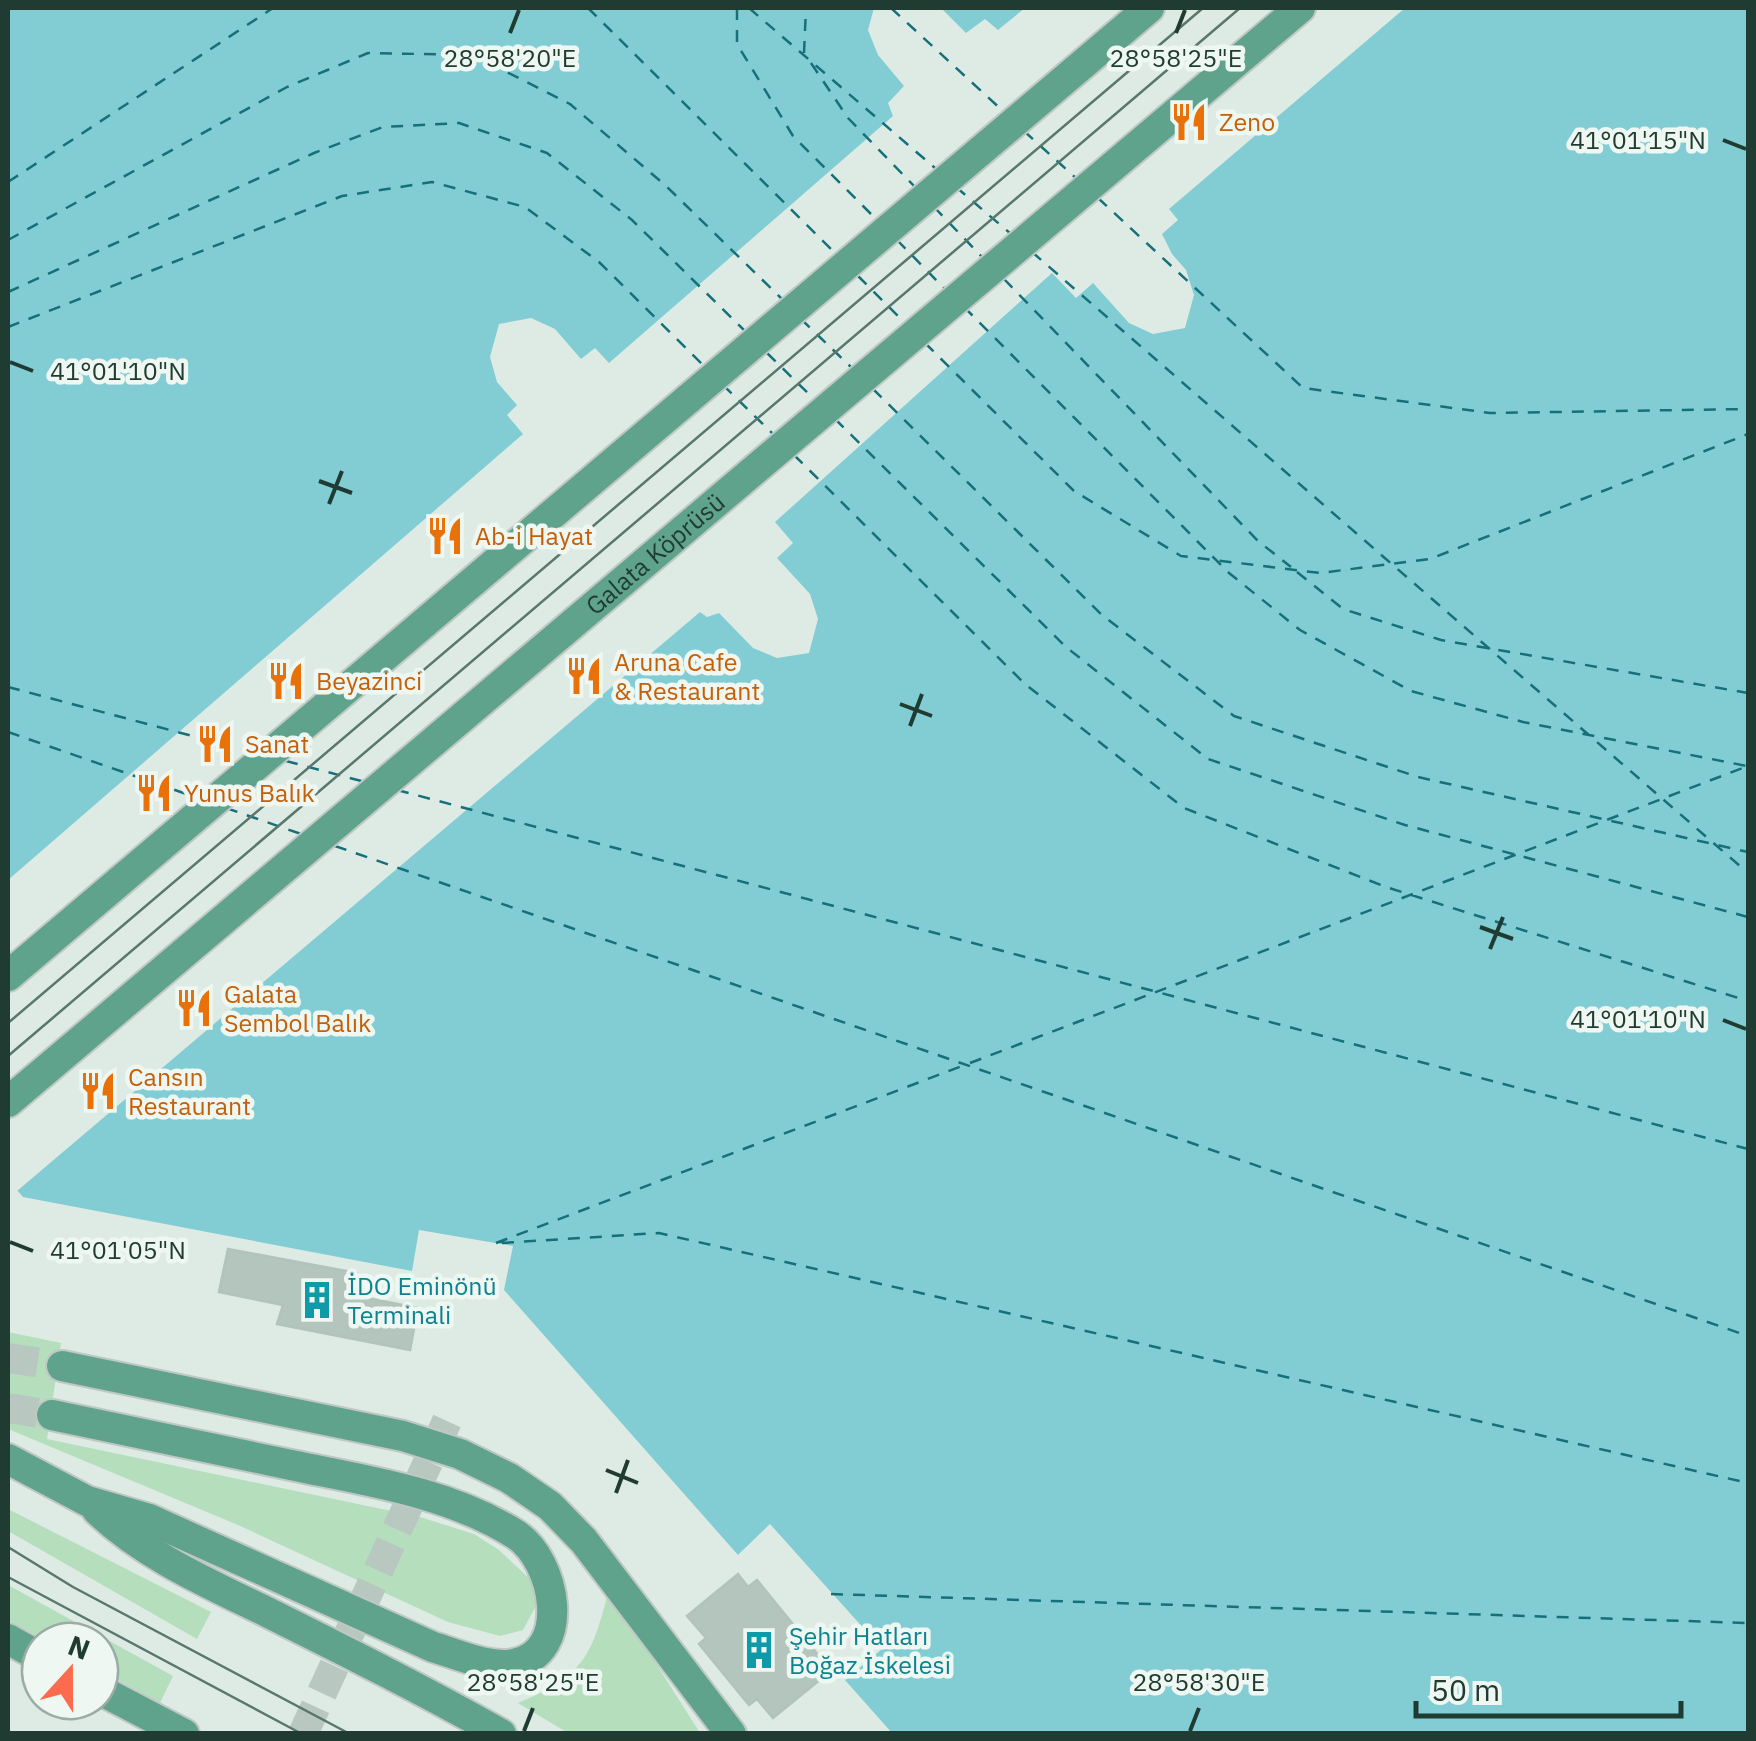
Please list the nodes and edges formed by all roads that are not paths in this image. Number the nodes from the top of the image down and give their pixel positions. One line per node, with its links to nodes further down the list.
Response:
1 (1149, 8): 3 (main road)
2 (1300, 8): 4 (main road, Galata Köprüsü)
3 (8, 976)
4 (8, 1102)
5 (62, 1366): 12 (main road)
6 (52, 1415): 8 (main road)
7 (8, 1459): 8 (main road)
8 (88, 1501): 11 (main road)
9 (120, 1700): 10 (main road)
10 (184, 1734)
11 (501, 1734)
12 (731, 1734)

